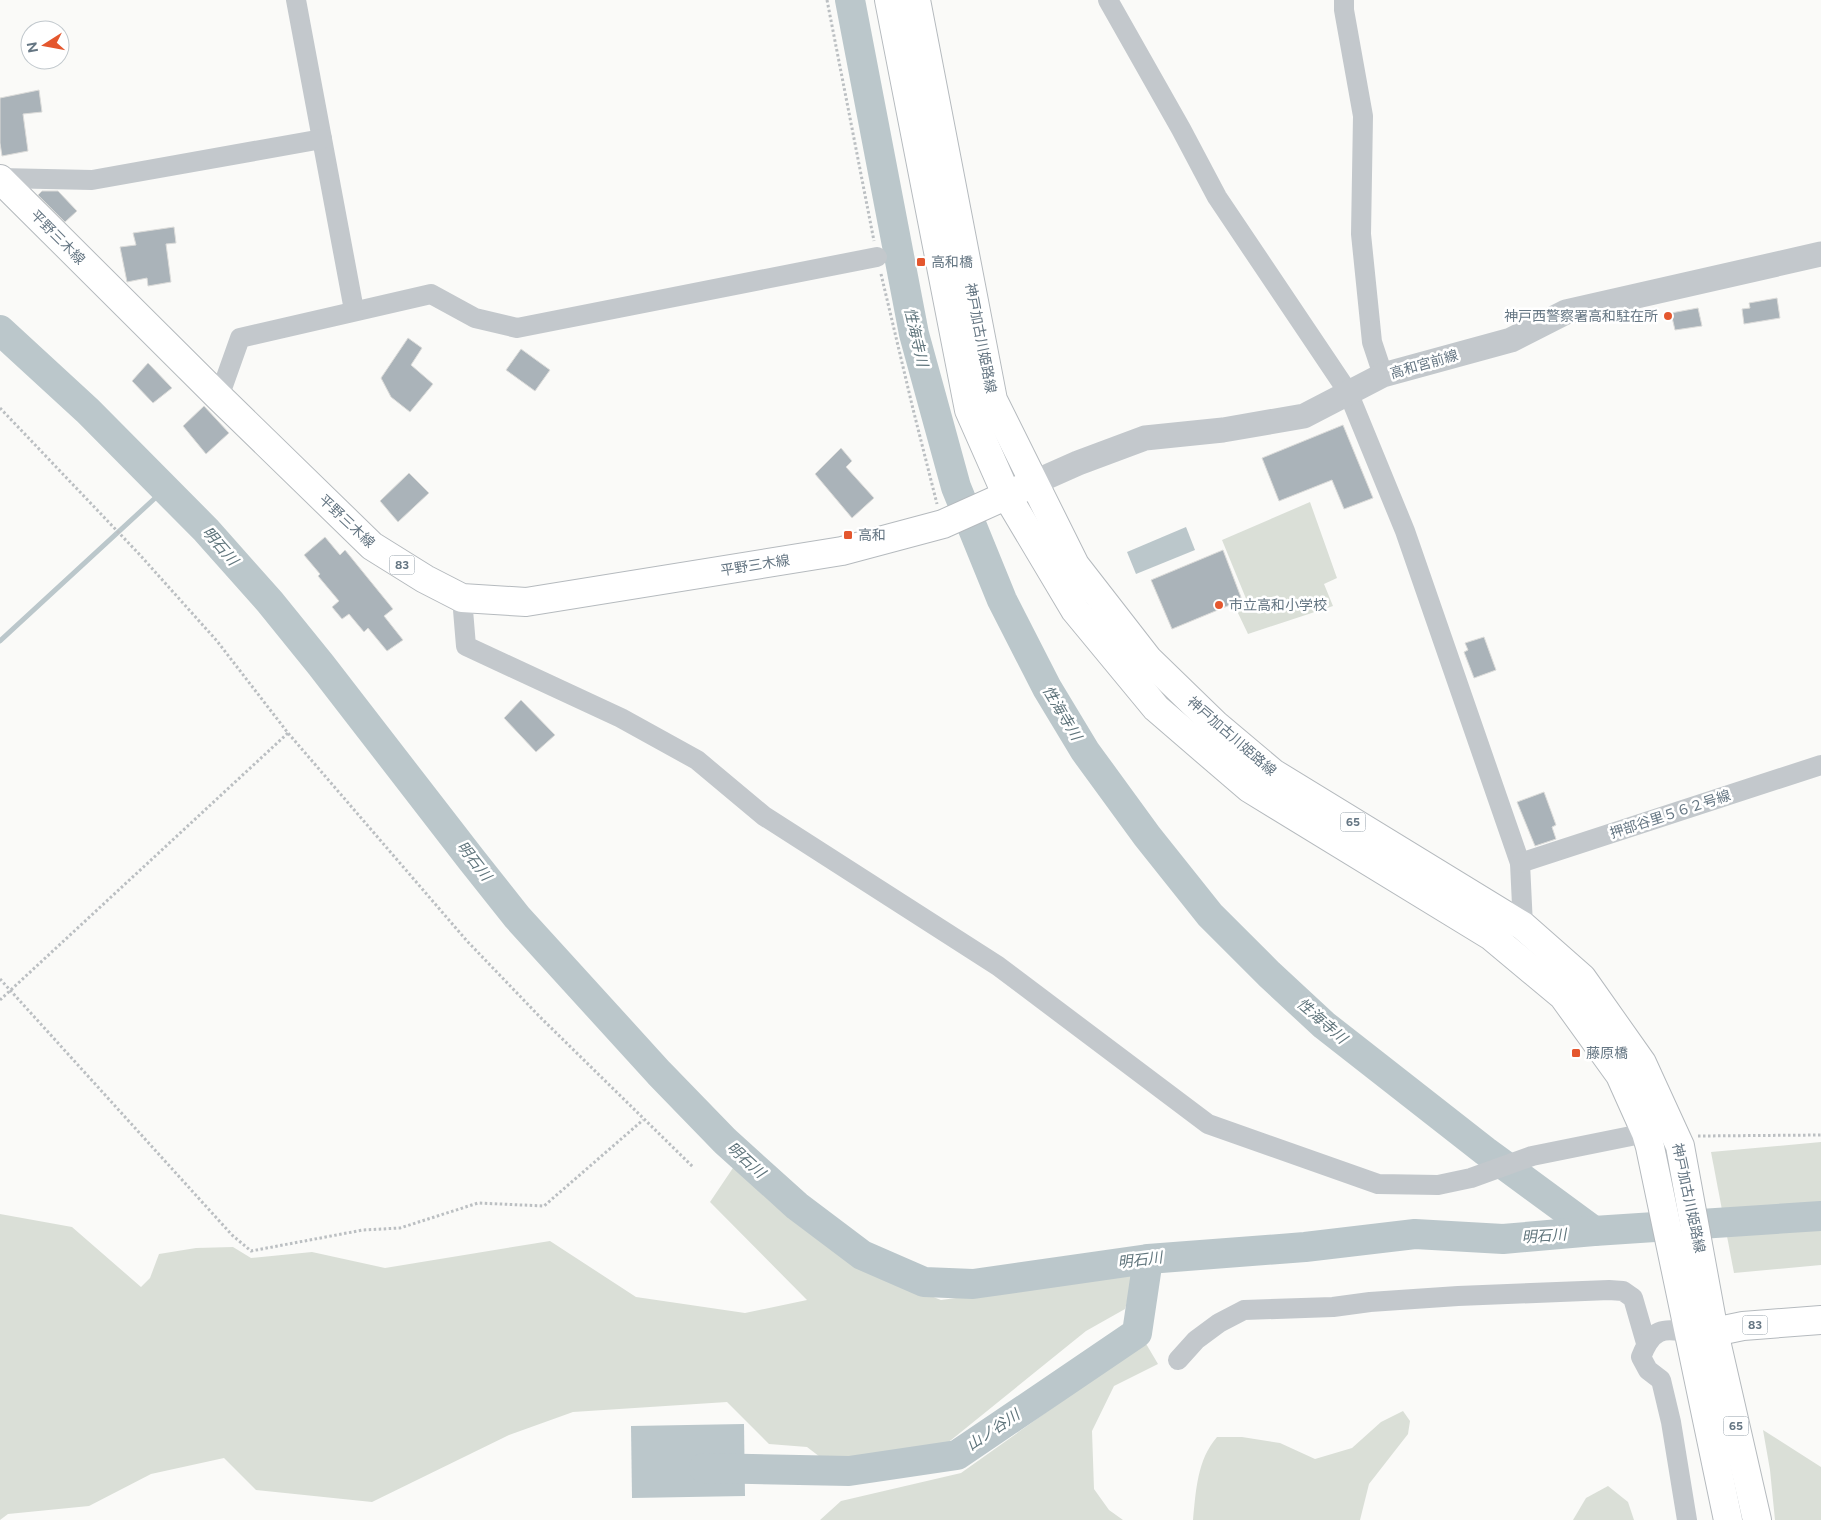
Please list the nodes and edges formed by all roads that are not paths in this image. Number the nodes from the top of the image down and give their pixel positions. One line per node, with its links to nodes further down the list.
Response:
1 (296, 0): 6 (street)
2 (889, 0): 15 (main road, 神戸加古川姫路線 / 65)
3 (916, 0): 14 (main road, 神戸加古川姫路線 / 65)
4 (1108, 0): 12 (street)
5 (1344, 0): 11 (street)
6 (322, 139): 7 (street); 10 (street)
7 (0, 179): 13 (main road, 平野三木線 / 83)
8 (1821, 254): 11 (street, 高和宮前線)
9 (877, 257): 10 (street)
10 (354, 310): 13 (street)
11 (1383, 375): 12 (street, 高和宮前線)
12 (1348, 392): 14 (street, 高和宮前線); 18 (street)
13 (219, 397): 16 (main road, 平野三木線 / 83)
14 (1033, 483): 15 (main road, 平野三木線 / 83); 19 (main road, 神戸加古川姫路線 / 65)
15 (1007, 496): 16 (main road, 平野三木線 / 83); 20 (main road, 神戸加古川姫路線 / 65)
16 (462, 598): 20 (street)
17 (1821, 765): 18 (street, 押部谷里５６２号線)
18 (1520, 863): 19 (street)
19 (1523, 926): 21 (main road, 神戸加古川姫路線 / 65)
20 (1648, 1140): 21 (main road, 神戸加古川姫路線 / 65)
21 (1692, 1280): 23 (main road, 神戸加古川姫路線 / 65)
22 (1821, 1320): 23 (main road, 83)
23 (1702, 1332): 24 (street); 27 (main road, 神戸加古川姫路線 / 65); 28 (main road, 神戸加古川姫路線 / 65)
24 (1646, 1343): 25 (street); 26 (street)
25 (1178, 1360)
26 (1687, 1520)
27 (1728, 1520)
28 (1757, 1520)

